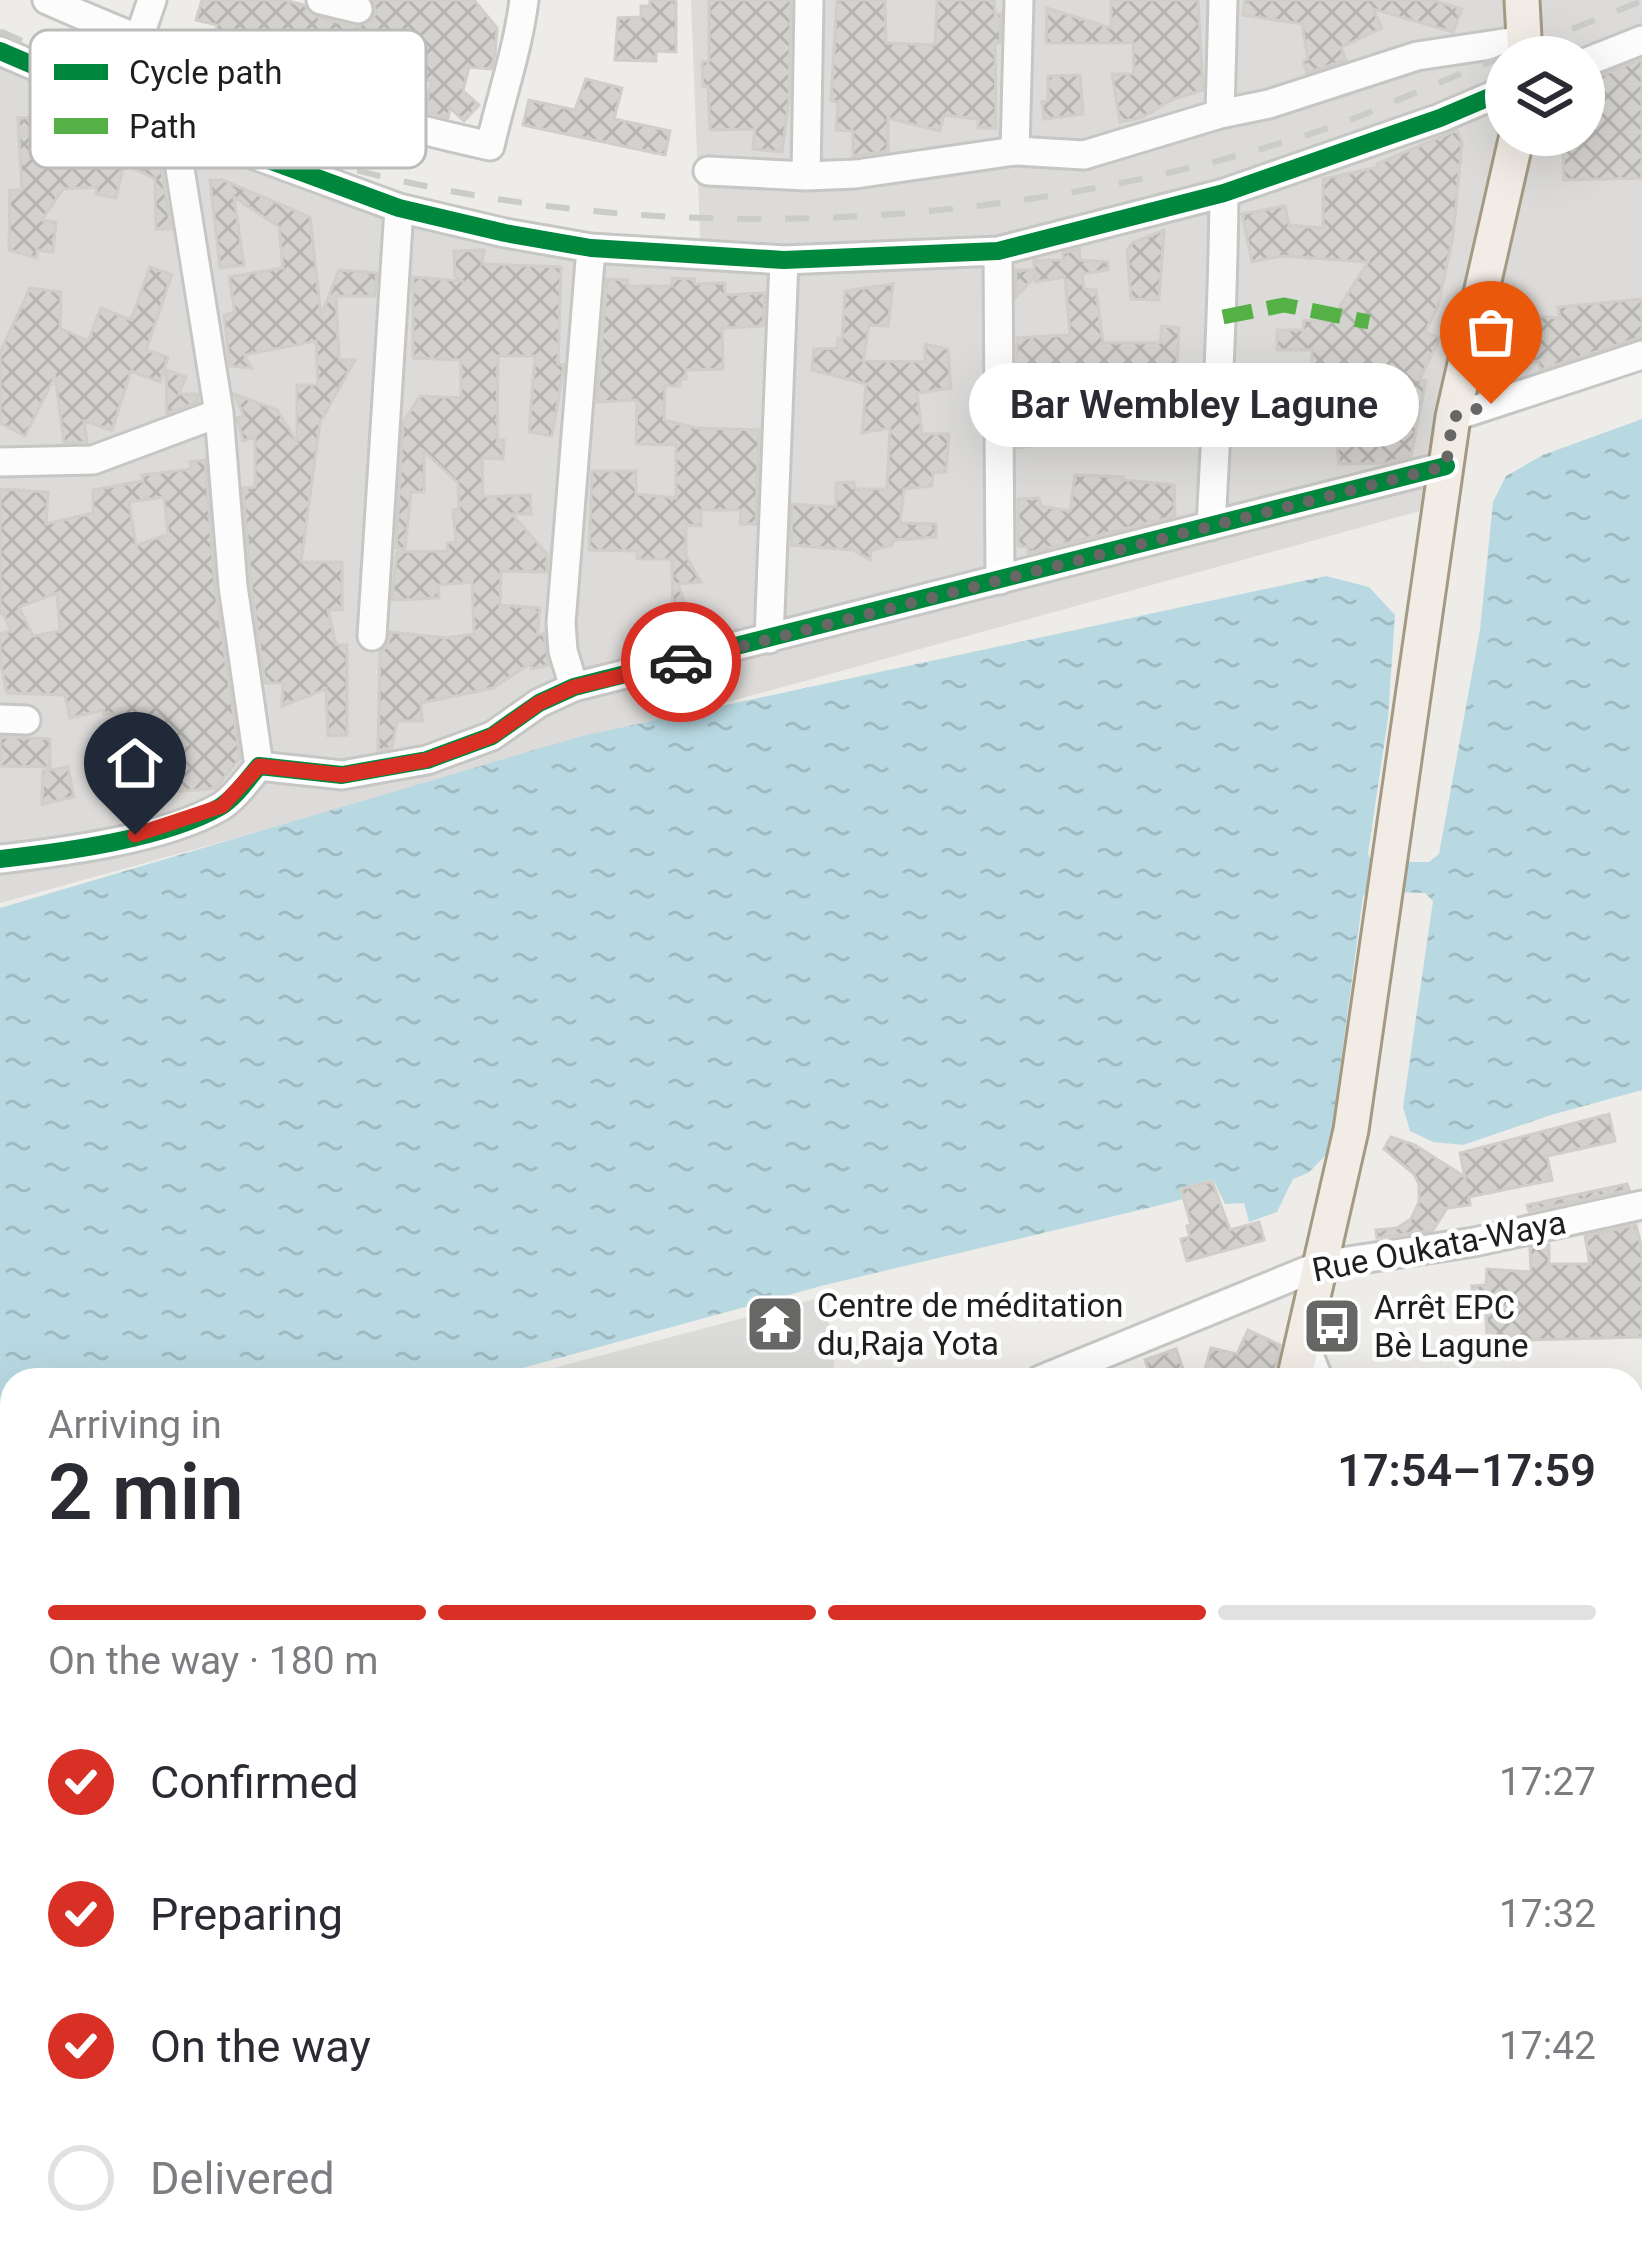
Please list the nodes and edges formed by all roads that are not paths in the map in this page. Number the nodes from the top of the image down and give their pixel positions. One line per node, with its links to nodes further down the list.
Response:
1 (47, 0): 10 (street)
2 (152, 0): 11 (street)
3 (322, 0): 9 (street)
4 (524, 0): 20 (street)
5 (809, 0): 26 (street)
6 (1018, 0): 21 (street)
7 (1223, 0): 19 (street)
8 (1522, 0): 12 (main road)
9 (358, 9)
10 (114, 30)
11 (142, 30)
12 (1524, 36)
13 (1642, 40): 16 (street)
14 (0, 51): 17 (street)
15 (1485, 51): 19 (street)
16 (1605, 55)
17 (30, 64)
18 (1485, 99): 27 (street)
19 (1220, 114): 21 (street)
20 (426, 131)
21 (1015, 151): 26 (street)
22 (1512, 156): 34 (main road)
23 (179, 168): 33 (street)
24 (290, 168): 28 (street)
25 (708, 171): 26 (street)
26 (806, 176)
27 (1225, 193): 30 (street); 37 (street)
28 (399, 208): 29 (street); 39 (street)
29 (591, 248): 31 (street); 41 (street)
30 (998, 251): 31 (street); 38 (street)
31 (784, 260): 40 (street)
32 (1642, 355): 34 (street)
33 (219, 412): 35 (street); 42 (street)
34 (1453, 417): 36 (main road)
35 (0, 462)
36 (1446, 466): 37 (street); 45 (main road)
37 (1211, 526): 38 (street)
38 (1000, 580): 40 (street)
39 (372, 636)
40 (769, 639): 41 (street)
41 (574, 687): 42 (street)
42 (259, 766): 43 (street)
43 (0, 859)
44 (1642, 1205): 45 (street, Rue Oukata-Waya)
45 (1321, 1265): 46 (main road); 47 (street, Rue Oukata-Waya)
46 (1304, 1343): 48 (main road); 49 (street)
47 (1069, 1368)
48 (1297, 1368)
49 (1314, 1368)

